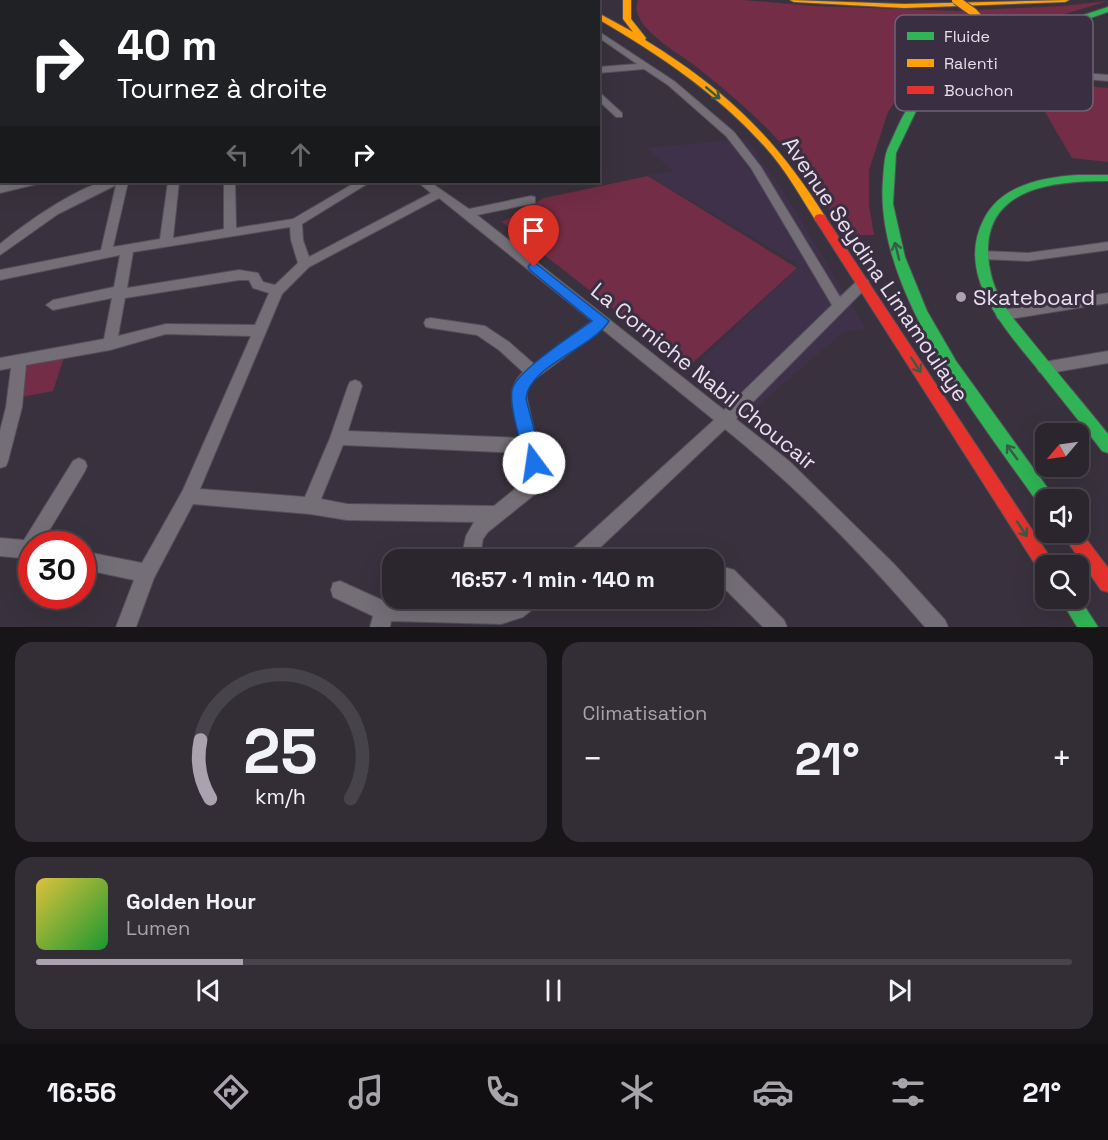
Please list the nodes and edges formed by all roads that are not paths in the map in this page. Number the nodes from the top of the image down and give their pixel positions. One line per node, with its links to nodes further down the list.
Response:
1 (627, 0): 11 (main road)
2 (794, 0): 5 (main road)
3 (862, 0): 5 (main road)
4 (1059, 1): 5 (main road)
5 (951, 2): 7 (main road, bridge)
6 (1108, 9): 8 (main road)
7 (976, 15)
8 (1090, 15)
9 (600, 16): 11 (main road, Avenue Seydina Limamoulaye)
10 (600, 34): 12 (street)
11 (666, 57): 14 (main road, Avenue Seydina Limamoulaye)
12 (645, 66): 13 (street); 17 (street)
13 (600, 70)
14 (692, 76): 17 (street); 43 (main road, Avenue Seydina Limamoulaye, one-way to 43)
15 (1093, 77): 16 (street)
16 (1108, 78)
17 (671, 84): 48 (street)
18 (600, 96): 20 (street)
19 (911, 111): 68 (main road, Avenue Seydina Limamoulaye, one-way to 19)
20 (619, 115)
21 (1108, 178): 40 (main road)
22 (28, 183): 29 (street)
23 (110, 183): 38 (street)
24 (122, 183): 39 (street)
25 (173, 183): 35 (street)
26 (229, 183): 34 (street)
27 (361, 183): 33 (street)
28 (425, 183): 30 (street, La Corniche Nabil Choucair)
29 (0, 189)
30 (440, 193): 32 (street, La Corniche Nabil Choucair); 41 (street)
31 (531, 200): 32 (street)
32 (467, 213): 50 (street, La Corniche Nabil Choucair)
33 (296, 222): 34 (street); 41 (street)
34 (230, 233): 35 (street)
35 (165, 243): 37 (street)
36 (1108, 246): 40 (street)
37 (127, 249): 39 (street); 45 (street)
38 (0, 251)
39 (106, 253): 42 (street)
40 (981, 255): 49 (main road)
41 (305, 264): 44 (street)
42 (0, 275)
43 (863, 283): 48 (street); 78 (main road, Avenue Seydina Limamoulaye, one-way to 78)
44 (278, 291): 45 (street); 52 (street)
45 (119, 292): 47 (street); 53 (street)
46 (1108, 298): 49 (street)
47 (52, 305)
48 (839, 306): 60 (street)
49 (1003, 315): 57 (main road)
50 (602, 321): 58 (street); 60 (street, La Corniche Nabil Choucair)
51 (430, 323): 58 (street)
52 (261, 331): 53 (street); 69 (street)
53 (110, 344): 55 (street)
54 (1108, 357): 57 (street)
55 (19, 361): 56 (street); 66 (street)
56 (0, 364)
57 (1044, 368): 62 (main road)
58 (533, 372): 64 (street)
59 (355, 386): 63 (street)
60 (725, 419): 77 (street); 89 (street, La Corniche Nabil Choucair)
61 (1108, 422): 62 (street)
62 (1092, 425): 65 (main road)
63 (338, 438): 64 (street); 70 (street)
64 (530, 446): 71 (street)
65 (1108, 446)
66 (0, 461)
67 (79, 466): 72 (street)
68 (1038, 489)
69 (189, 496): 70 (street); 80 (street)
70 (310, 506): 71 (street)
71 (498, 514): 76 (street)
72 (41, 531)
73 (1079, 543): 82 (main road)
74 (0, 547): 75 (street)
75 (18, 549)
76 (472, 549)
77 (585, 549)
78 (1039, 555)
79 (96, 563): 80 (street)
80 (146, 573): 90 (street)
81 (728, 577): 91 (street)
82 (1108, 583)
83 (340, 590): 88 (street)
84 (446, 609): 88 (street)
85 (478, 609): 86 (street)
86 (517, 609)
87 (1076, 609): 92 (main road)
88 (381, 619)
89 (935, 626)
90 (126, 627)
91 (777, 627)
92 (1088, 627)

